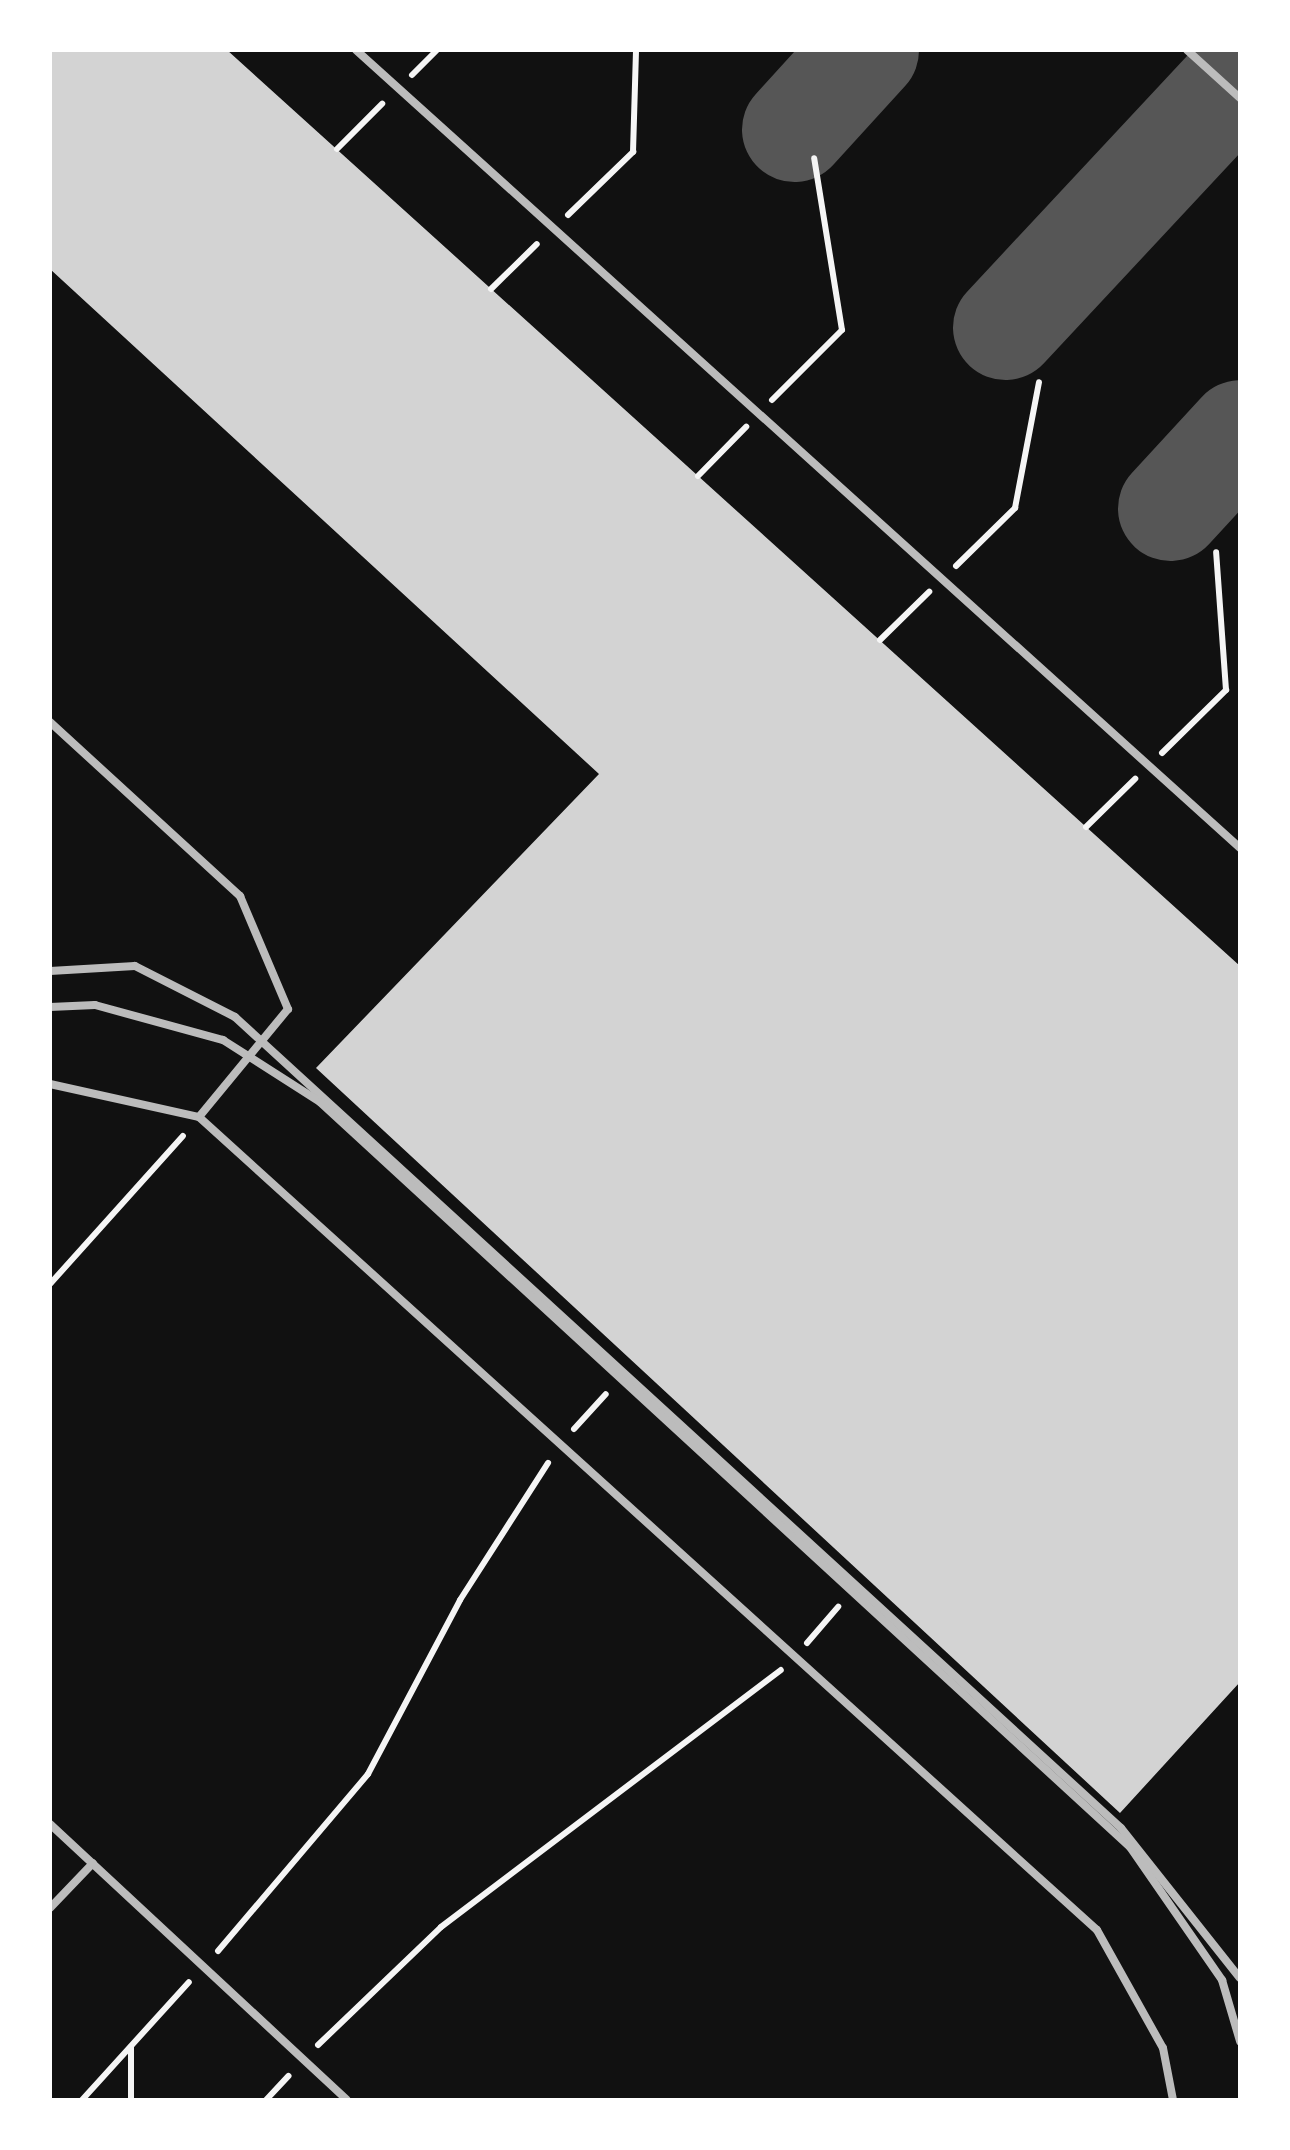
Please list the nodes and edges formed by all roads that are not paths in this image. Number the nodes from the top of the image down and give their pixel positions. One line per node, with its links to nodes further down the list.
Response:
1 (356, 50): 5 (lane)
2 (1188, 50): 3 (lane)
3 (1240, 98)
4 (50, 722): 9 (lane)
5 (1240, 848)
6 (50, 971): 13 (lane)
7 (50, 1007): 14 (lane)
8 (50, 1084): 9 (lane)
9 (200, 1117): 16 (lane)
10 (50, 1824): 11 (lane)
11 (93, 1864): 12 (lane); 15 (lane)
12 (50, 1908)
13 (1240, 1978)
14 (1240, 2041)
15 (346, 2100)
16 (1172, 2100)

